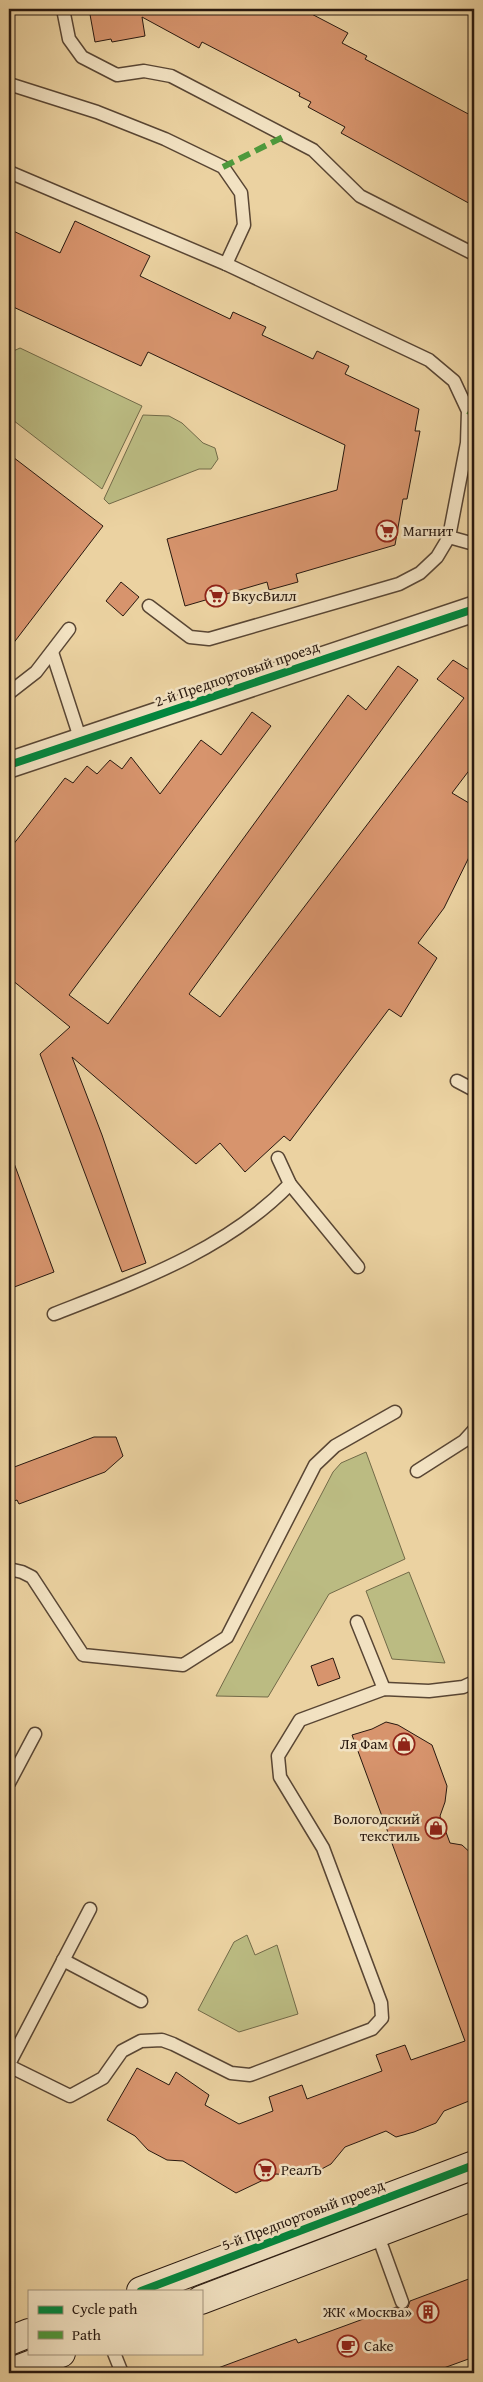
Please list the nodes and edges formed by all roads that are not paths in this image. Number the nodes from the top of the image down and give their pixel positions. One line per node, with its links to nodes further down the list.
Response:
1 (64, 14): 4 (lane)
2 (9, 84): 5 (lane)
3 (9, 172): 5 (lane)
4 (474, 254)
5 (226, 264): 6 (lane)
6 (449, 537): 7 (lane); 8 (lane)
7 (474, 544)
8 (149, 606)
9 (474, 609): 13 (street, 2-й Предпортовый проезд)
10 (69, 629): 11 (lane)
11 (52, 652): 12 (lane); 13 (lane)
12 (9, 693)
13 (81, 741): 14 (street, 2-й Предпортовый проезд)
14 (9, 765)
15 (457, 1081): 16 (lane)
16 (474, 1090)
17 (278, 1158): 18 (lane)
18 (290, 1184): 19 (lane); 20 (lane)
19 (358, 1267)
20 (54, 1314)
21 (395, 1412): 24 (lane)
22 (474, 1430): 23 (lane)
23 (417, 1471)
24 (9, 1569)
25 (357, 1622): 27 (lane)
26 (474, 1682): 27 (lane)
27 (384, 1689): 33 (lane)
28 (35, 1734): 29 (lane)
29 (9, 1783)
30 (90, 1909): 31 (lane)
31 (63, 1960): 32 (lane); 33 (lane)
32 (141, 2001)
33 (9, 2065)
34 (474, 2165): 37 (street, 5-й Предпортовый проезд)
35 (474, 2196): 36 (street)
36 (377, 2233): 38 (street); 39 (lane)
37 (144, 2290)
38 (202, 2300)
39 (402, 2302)
40 (19, 2337): 43 (lane)
41 (60, 2354): 43 (street)
42 (114, 2354): 44 (lane)
43 (25, 2370)
44 (122, 2373)

